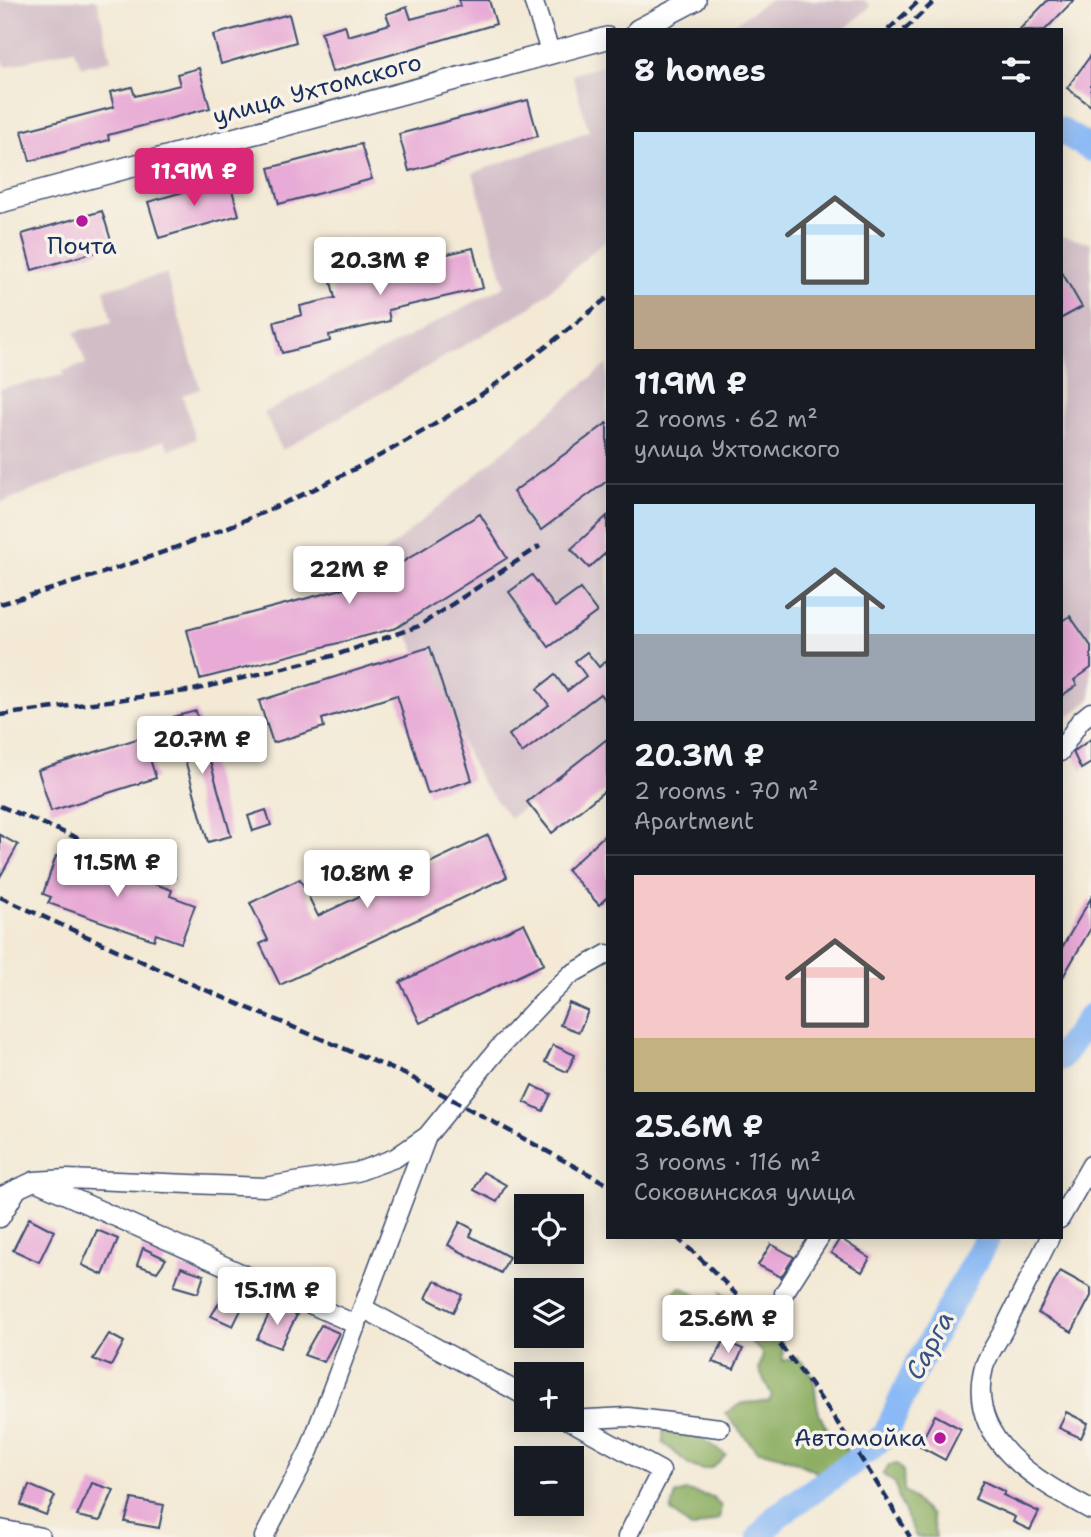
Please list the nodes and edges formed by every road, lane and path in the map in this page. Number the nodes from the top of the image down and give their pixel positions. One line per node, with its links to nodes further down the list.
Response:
1 (533, 0): 5 (street)
2 (695, 0): 3 (main road)
3 (642, 28)
4 (606, 38): 5 (main road, улица Ухтомского)
5 (551, 54): 6 (main road, улица Ухтомского)
6 (0, 202)
7 (1091, 712): 8 (street)
8 (1063, 747)
9 (606, 955): 10 (street)
10 (427, 1136): 12 (street); 20 (street)
11 (1087, 1171): 13 (street); 15 (street)
12 (26, 1184): 14 (street); 16 (street); 20 (street)
13 (1063, 1189)
14 (0, 1197)
15 (1063, 1214)
16 (0, 1218)
17 (819, 1239): 19 (street)
18 (1049, 1239): 25 (street)
19 (785, 1293)
20 (360, 1317): 21 (street); 28 (street)
21 (514, 1391)
22 (584, 1419): 23 (street)
23 (720, 1428)
24 (584, 1429): 29 (street)
25 (1091, 1510)
26 (0, 1529): 27 (street)
27 (41, 1537)
28 (264, 1537)
29 (627, 1537)

